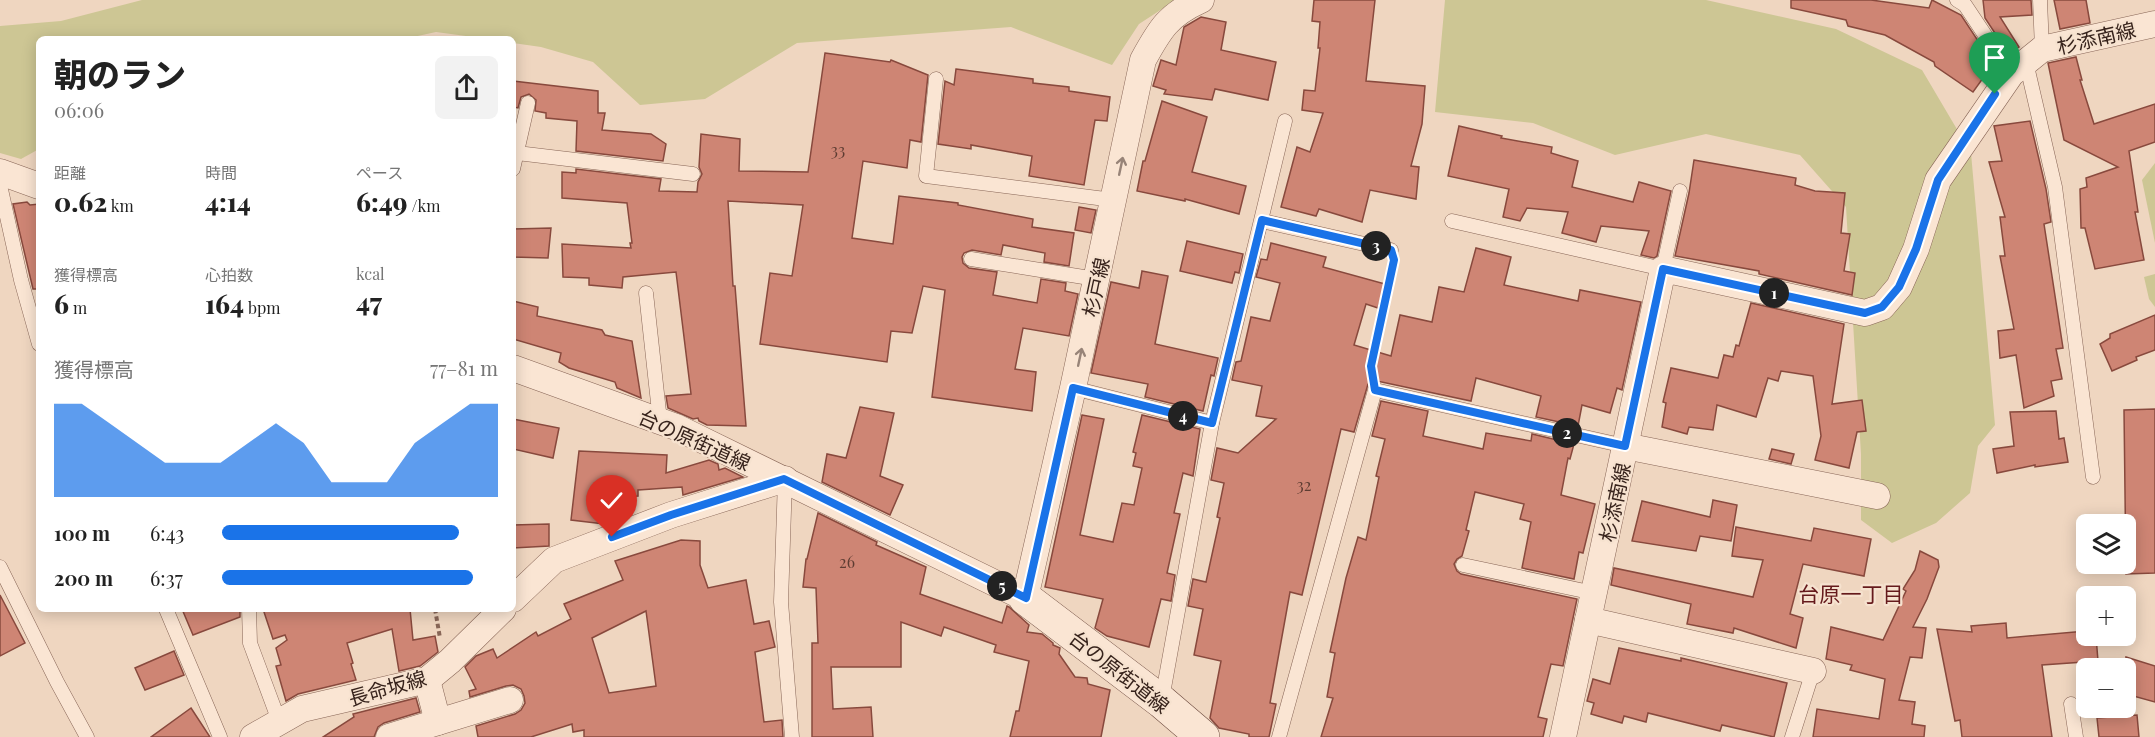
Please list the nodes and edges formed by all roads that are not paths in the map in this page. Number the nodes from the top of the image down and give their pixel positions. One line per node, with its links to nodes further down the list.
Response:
1 (1201, 0): 16 (street, 杉戸線, one-way to 1)
2 (1957, 0): 5 (lane)
3 (2040, 0): 5 (lane)
4 (2155, 24): 5 (street, 杉添南線)
5 (2026, 61): 21 (street); 30 (lane)
6 (936, 79): 16 (lane)
7 (528, 104): 9 (lane)
8 (1285, 121): 17 (lane)
9 (517, 153): 10 (lane); 12 (lane)
10 (516, 157)
11 (0, 172): 14 (street)
12 (693, 174)
13 (0, 185): 24 (lane)
14 (36, 185)
15 (1680, 191): 21 (lane)
16 (1113, 200): 22 (street, 杉戸線)
17 (1262, 220): 19 (lane); 28 (lane)
18 (1452, 221): 21 (lane)
19 (1391, 250)
20 (971, 259): 22 (lane)
21 (1663, 269): 29 (street, 杉添南線)
22 (1096, 279): 26 (street, 杉戸線, one-way to 22)
23 (646, 293): 27 (lane)
24 (36, 333)
25 (516, 369): 27 (street, 台の原街道線)
26 (1073, 388): 28 (lane); 37 (street, 杉戸線)
27 (660, 421): 31 (street, 台の原街道線)
28 (1212, 423): 45 (lane)
29 (1625, 446): 32 (street); 35 (street, 杉添南線); 55 (lane)
30 (2093, 477)
31 (784, 479): 36 (street); 37 (street, 台の原街道線); 53 (lane)
32 (1877, 496)
33 (1463, 565): 35 (lane)
34 (0, 567): 49 (lane)
35 (1594, 593): 41 (street, 杉添南線)
36 (516, 596)
37 (1026, 598): 45 (street, 台の原街道線)
38 (167, 612): 50 (lane)
39 (249, 612): 47 (lane)
40 (500, 612): 43 (street, 長命坂線)
41 (1588, 620): 42 (street); 56 (street, 杉添南線)
42 (1813, 671): 57 (lane)
43 (427, 680): 47 (street, 長命坂線); 48 (street)
44 (510, 700): 48 (street)
45 (1162, 702): 54 (street, 台の原街道線)
46 (2071, 704): 58 (lane)
47 (279, 721): 51 (street, 長命坂線)
48 (438, 722): 52 (street)
49 (87, 737)
50 (220, 737)
51 (253, 737)
52 (389, 737)
53 (792, 737)
54 (1203, 737)
55 (1279, 737)
56 (1563, 737)
57 (1792, 737)
58 (2076, 737)

